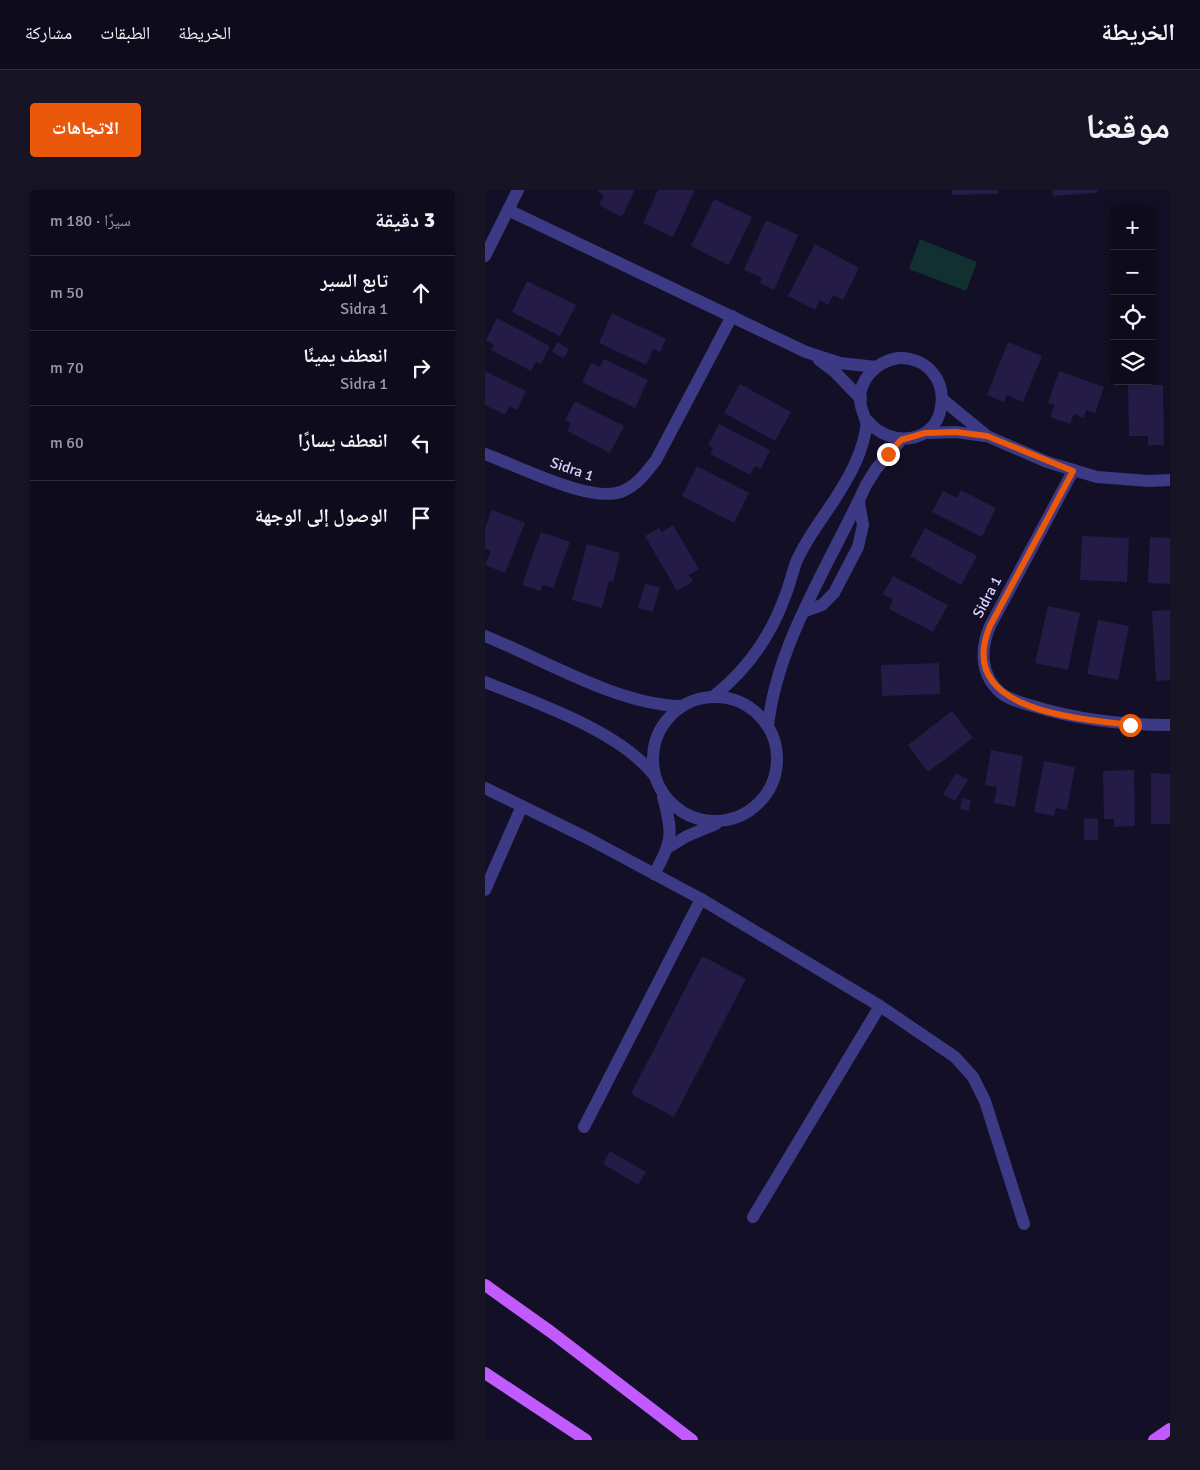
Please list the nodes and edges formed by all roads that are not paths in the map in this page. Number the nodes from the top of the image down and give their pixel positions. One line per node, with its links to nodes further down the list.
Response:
1 (518, 190): 2 (street)
2 (508, 210): 3 (street); 4 (street)
3 (485, 256)
4 (732, 316): 5 (street); 13 (street, Sidra 1)
5 (806, 352): 6 (street); 7 (street)
6 (876, 367): 7 (street); 8 (street)
7 (861, 399): 9 (street)
8 (942, 399): 10 (street); 11 (street)
9 (868, 422): 12 (street); 20 (street)
10 (925, 433): 11 (street); 12 (street)
11 (987, 436): 14 (street)
12 (901, 440): 16 (street)
13 (485, 454)
14 (1073, 471): 15 (street); 23 (street, Sidra 1)
15 (1170, 480)
16 (859, 502): 17 (street); 17 (street)
17 (805, 611): 22 (street)
18 (485, 636): 21 (street)
19 (485, 682): 24 (street)
20 (714, 696): 21 (street); 22 (street)
21 (681, 706): 24 (street)
22 (769, 726): 28 (street)
23 (1170, 726)
24 (654, 775): 26 (street)
25 (485, 788): 27 (street)
26 (661, 792): 28 (street); 29 (street)
27 (522, 806): 30 (street); 31 (street)
28 (724, 822): 29 (street)
29 (669, 847): 30 (street)
30 (654, 874): 32 (street)
31 (485, 890)
32 (701, 899): 33 (street); 34 (street)
33 (880, 1006): 35 (street); 36 (street)
34 (584, 1127)
35 (753, 1217)
36 (1024, 1224)
37 (485, 1286): 41 (main road)
38 (485, 1373): 40 (main road)
39 (1170, 1428): 42 (main road)
40 (586, 1440)
41 (693, 1440)
42 (1154, 1440)

